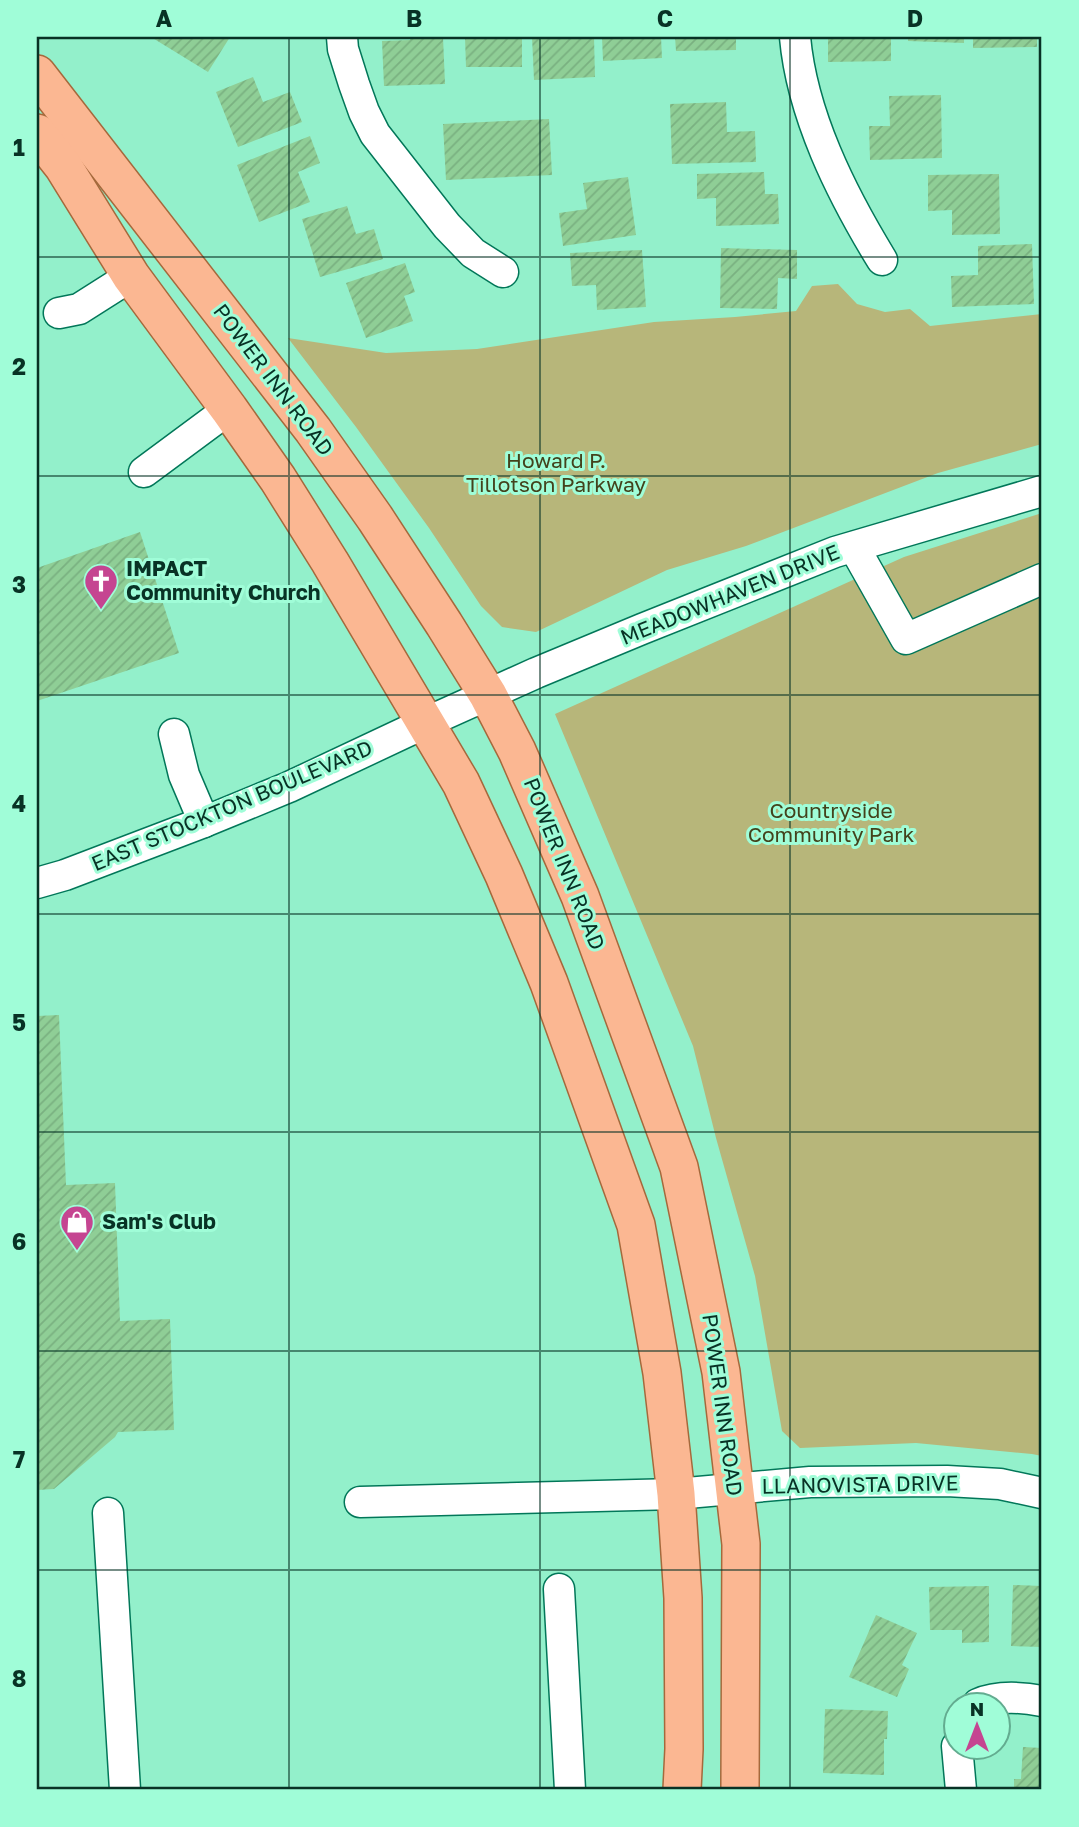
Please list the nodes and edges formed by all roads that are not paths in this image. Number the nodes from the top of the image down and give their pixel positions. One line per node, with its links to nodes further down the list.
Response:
1 (342, 37): 6 (street)
2 (794, 37): 5 (street)
3 (37, 74): 14 (main road, POWER INN ROAD)
4 (37, 133): 7 (main road)
5 (882, 260)
6 (503, 272)
7 (131, 276): 8 (street); 9 (main road)
8 (59, 313)
9 (229, 409): 10 (street); 15 (main road)
10 (144, 472)
11 (1042, 491): 12 (street, MEADOWHAVEN DRIVE)
12 (854, 547): 13 (street); 14 (street, MEADOWHAVEN DRIVE)
13 (1042, 579)
14 (488, 695): 15 (street, MEADOWHAVEN DRIVE); 19 (main road, POWER INN ROAD)
15 (425, 723): 17 (street, EAST STOCKTON BOULEVARD); 21 (main road)
16 (174, 734): 17 (street)
17 (204, 822): 18 (street, EAST STOCKTON BOULEVARD)
18 (37, 883)
19 (736, 1489): 20 (street, LLANOVISTA DRIVE); 21 (street, LLANOVISTA DRIVE); 31 (main road, POWER INN ROAD)
20 (1042, 1493)
21 (676, 1494): 22 (street, LLANOVISTA DRIVE); 30 (main road)
22 (359, 1502)
23 (108, 1513): 28 (street)
24 (559, 1589): 29 (street)
25 (1012, 1698): 26 (street)
26 (1042, 1701)
27 (958, 1760): 32 (street)
28 (125, 1790)
29 (570, 1790)
30 (682, 1790)
31 (740, 1790)
32 (961, 1790)

